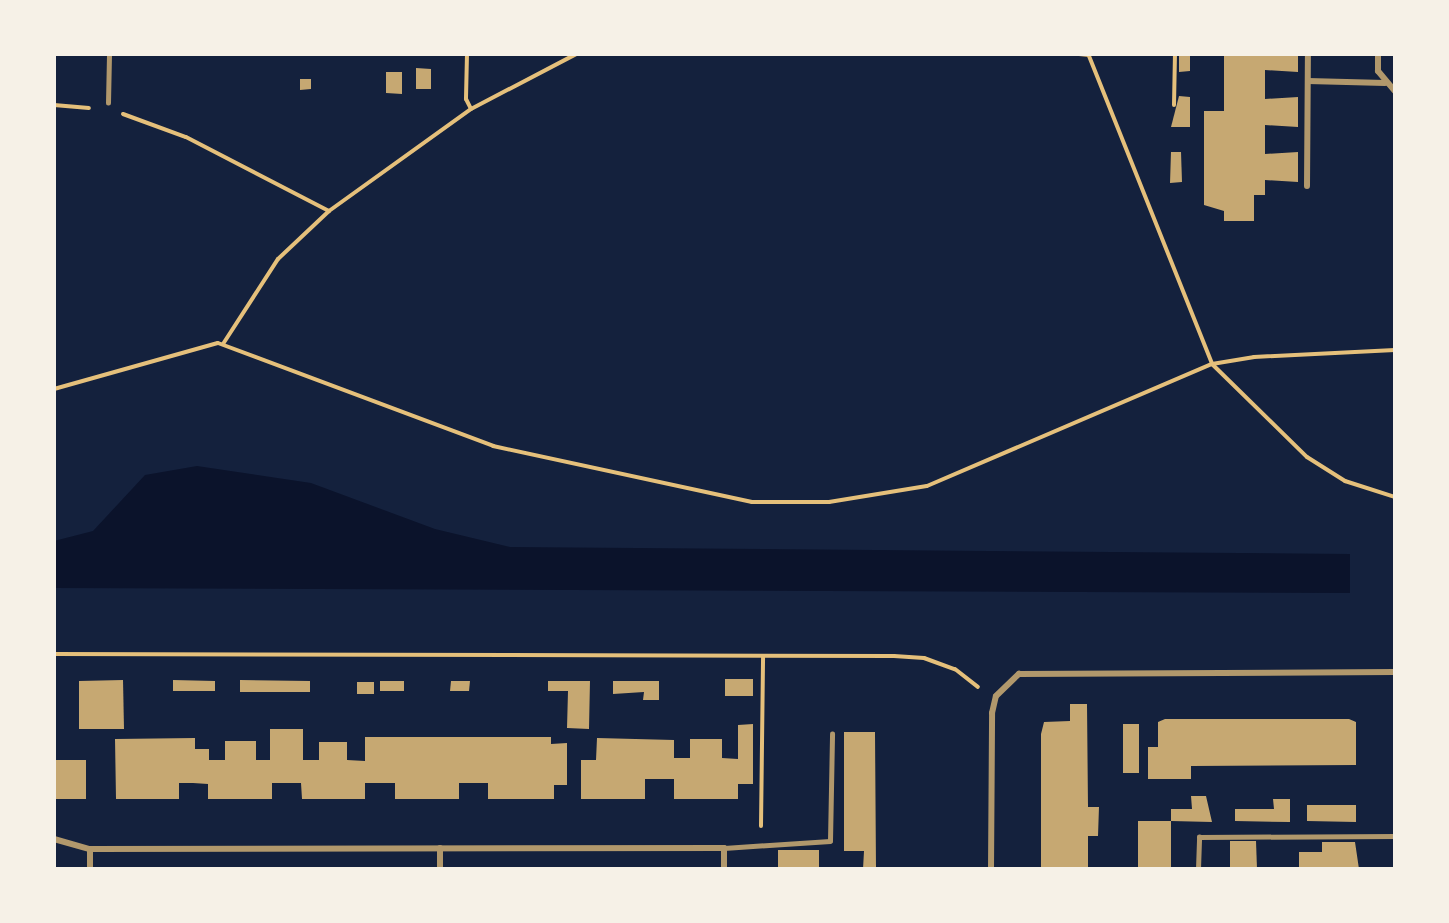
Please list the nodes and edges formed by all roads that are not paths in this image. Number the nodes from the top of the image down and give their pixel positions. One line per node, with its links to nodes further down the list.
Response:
1 (109, 54): 7 (lane)
2 (1308, 54): 4 (street)
3 (1378, 54): 5 (street)
4 (1308, 81): 5 (street); 8 (street)
5 (1384, 82): 6 (street)
6 (1395, 91)
7 (108, 103)
8 (1307, 186)
9 (1395, 672): 19 (street)
10 (832, 734): 14 (lane)
11 (1395, 836): 20 (lane)
12 (54, 839): 15 (street)
13 (440, 848): 14 (street); 15 (street); 17 (street)
14 (724, 848): 18 (street)
15 (90, 849): 16 (street)
16 (90, 869)
17 (440, 869)
18 (724, 869)
19 (991, 869)
20 (1198, 869)

